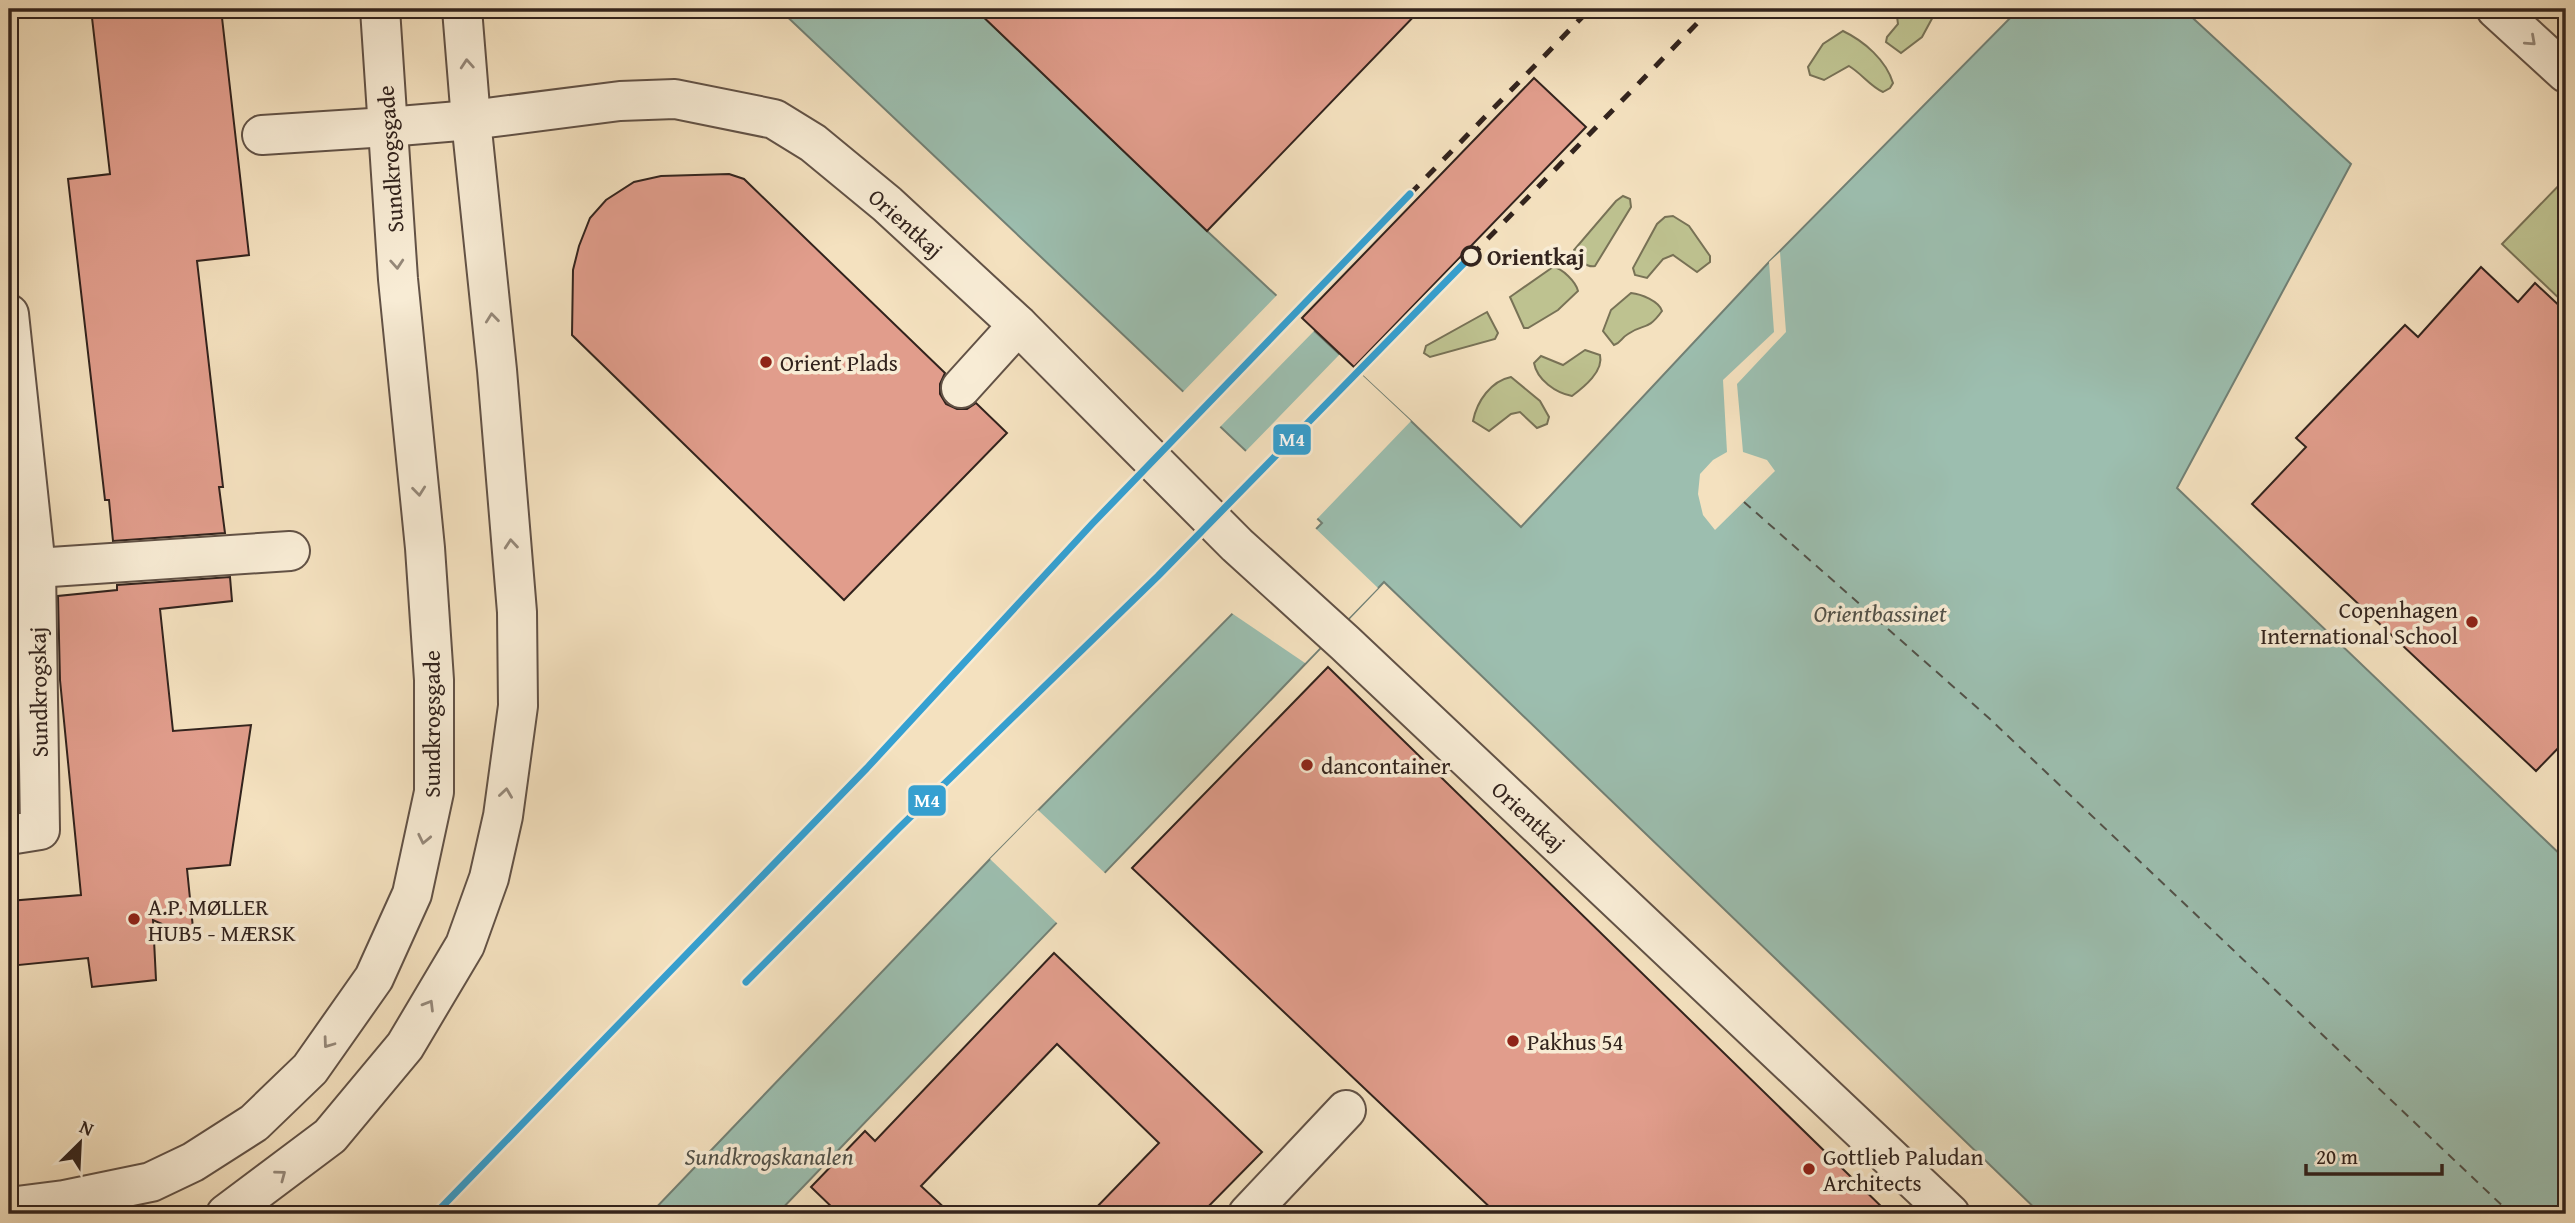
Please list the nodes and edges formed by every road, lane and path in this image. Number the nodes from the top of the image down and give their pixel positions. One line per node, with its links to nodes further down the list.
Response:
1 (380, 9): 6 (street, Sundkrogsgade)
2 (463, 9): 5 (street, one-way to 2)
3 (2496, 9): 4 (street, one-way to 4)
4 (2566, 73)
5 (471, 120): 6 (street, Orientkaj); 9 (street, Orientkaj); 16 (street, one-way to 5)
6 (387, 127): 7 (street, Orientkaj); 15 (street, Sundkrogsgade, one-way to 15)
7 (262, 135)
8 (9, 314): 12 (street, Sundkrogskaj)
9 (1017, 325): 10 (street); 18 (street, Orientkaj)
10 (961, 388)
11 (290, 551): 12 (street)
12 (36, 568): 13 (street, Sundkrogskaj)
13 (9, 835)
14 (1346, 1110): 17 (street)
15 (9, 1207)
16 (226, 1214)
17 (1248, 1214)
18 (1950, 1214)

